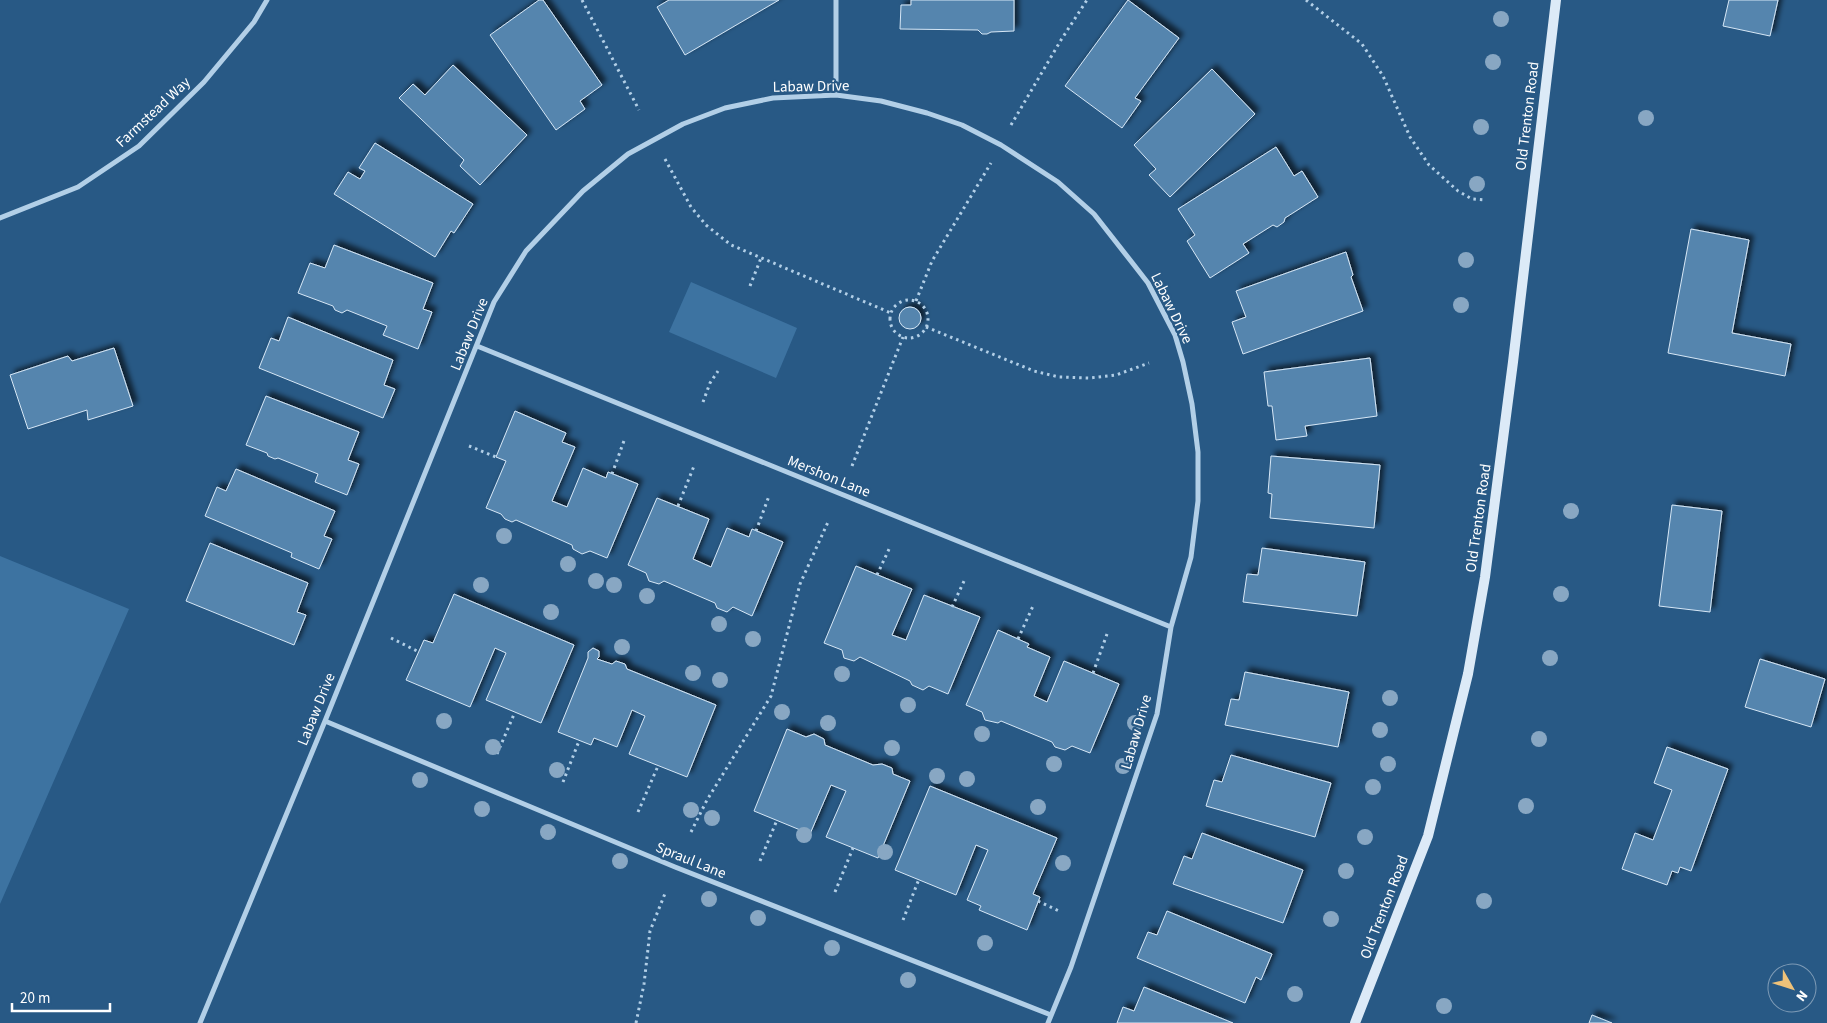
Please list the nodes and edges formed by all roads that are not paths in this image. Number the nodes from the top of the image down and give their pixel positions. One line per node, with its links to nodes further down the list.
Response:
1 (267, 0): 5 (street, Farmstead Way)
2 (836, 0): 4 (street)
3 (1556, 0): 12 (main road, Old Trenton Road)
4 (836, 95): 6 (street, Labaw Drive); 7 (street, Labaw Drive)
5 (0, 218)
6 (477, 346): 7 (street, Mershon Lane); 8 (street, Labaw Drive)
7 (1171, 627): 9 (street, Labaw Drive)
8 (325, 721): 9 (street, Spraul Lane); 10 (street, Labaw Drive)
9 (1051, 1015): 11 (street, Labaw Drive)
10 (200, 1023)
11 (1048, 1023)
12 (1355, 1023)

